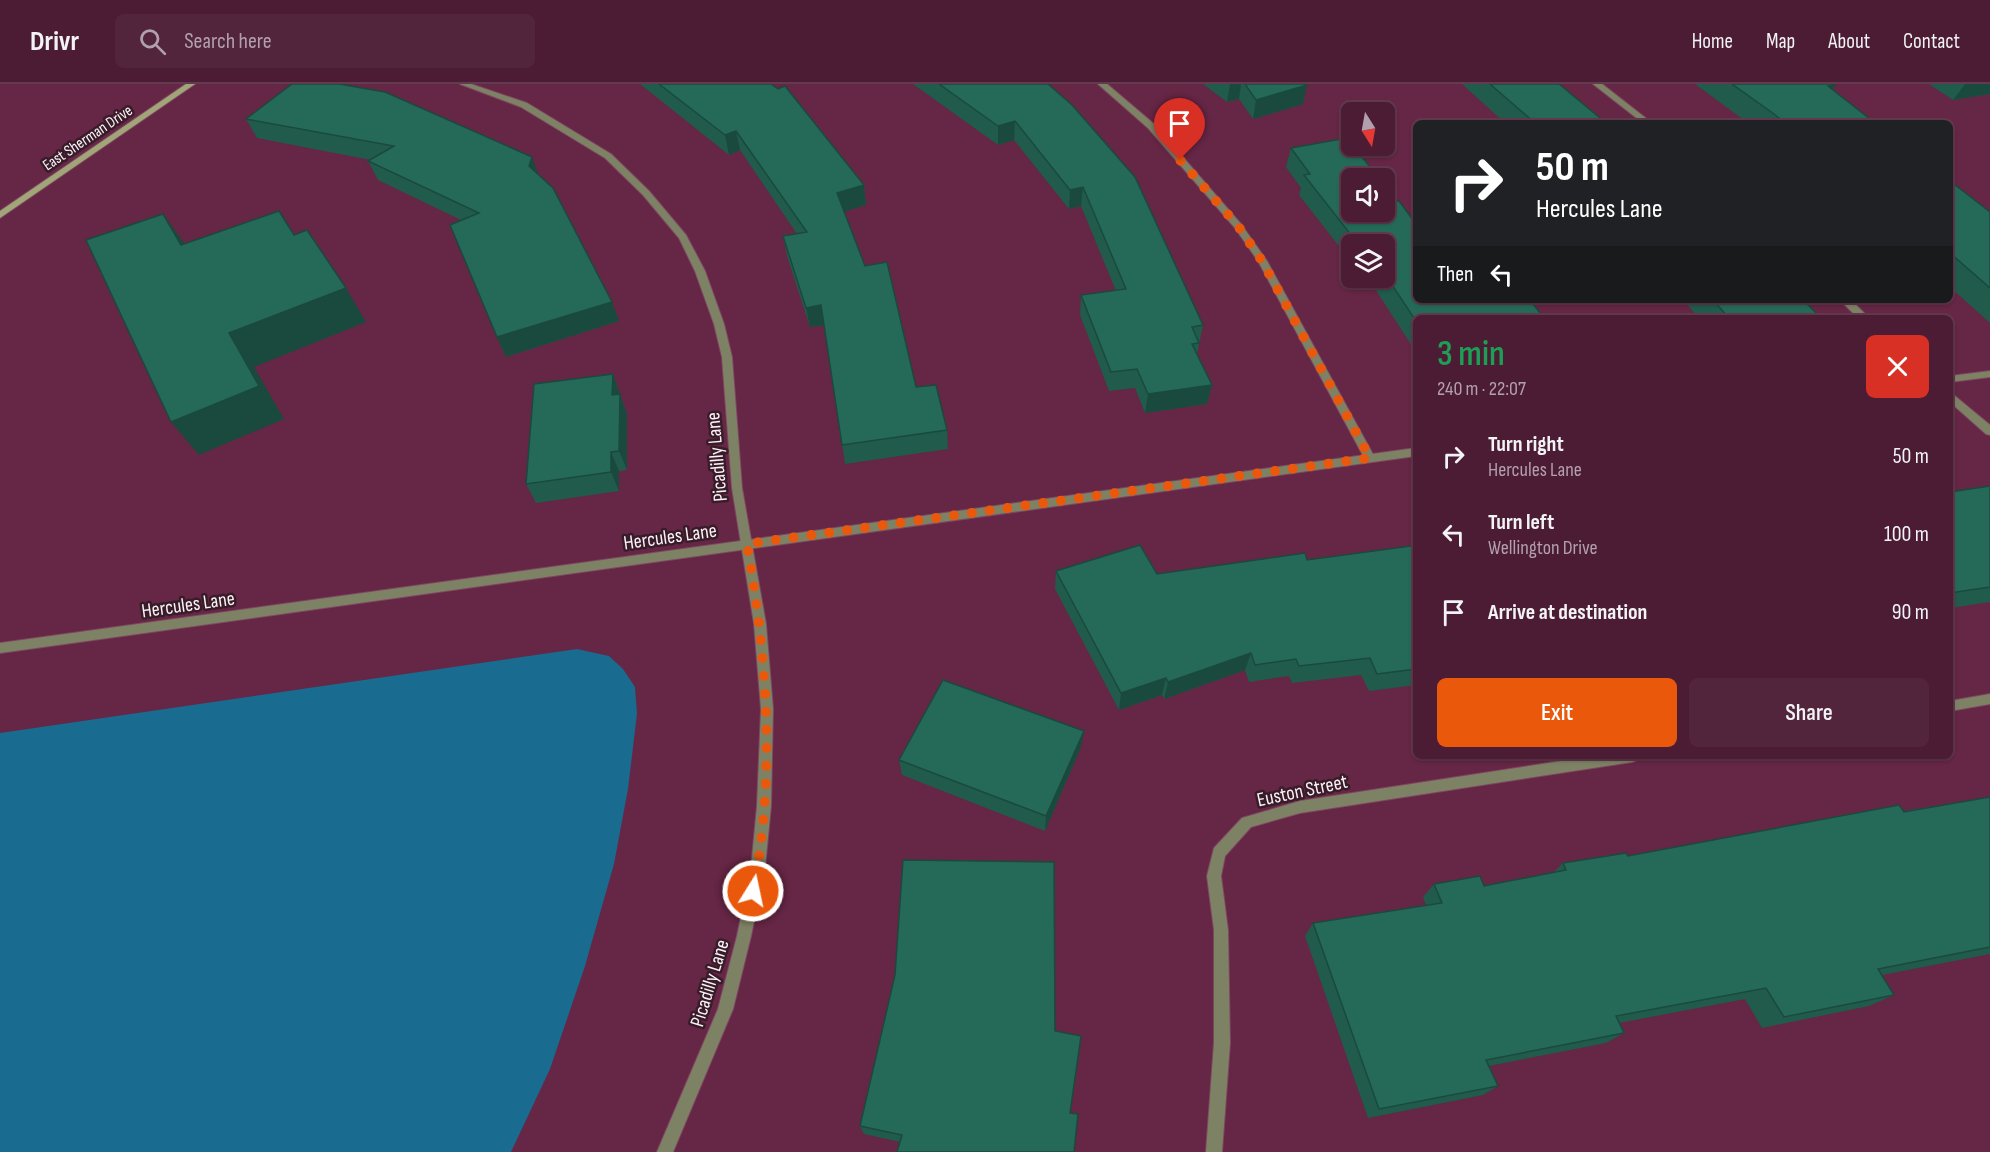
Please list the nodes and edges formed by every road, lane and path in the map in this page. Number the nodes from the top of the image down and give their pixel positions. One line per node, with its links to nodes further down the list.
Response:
1 (191, 84): 6 (main road, East Sherman Drive)
2 (464, 84): 15 (street, Picadilly Lane)
3 (1102, 84): 14 (street)
4 (1597, 84): 5 (street)
5 (1644, 120)
6 (0, 215)
7 (1848, 303): 8 (street)
8 (1861, 315)
9 (1990, 374): 10 (street)
10 (1953, 379)
11 (1953, 399): 12 (street)
12 (1990, 431)
13 (1413, 452): 14 (street, Hercules Lane)
14 (1370, 458): 15 (street, Hercules Lane)
15 (747, 544): 16 (street, Hercules Lane); 20 (street, Picadilly Lane)
16 (0, 648)
17 (1990, 699): 18 (street)
18 (1953, 705)
19 (1612, 759): 21 (street, Euston Street)
20 (665, 1152)
21 (1214, 1152)

